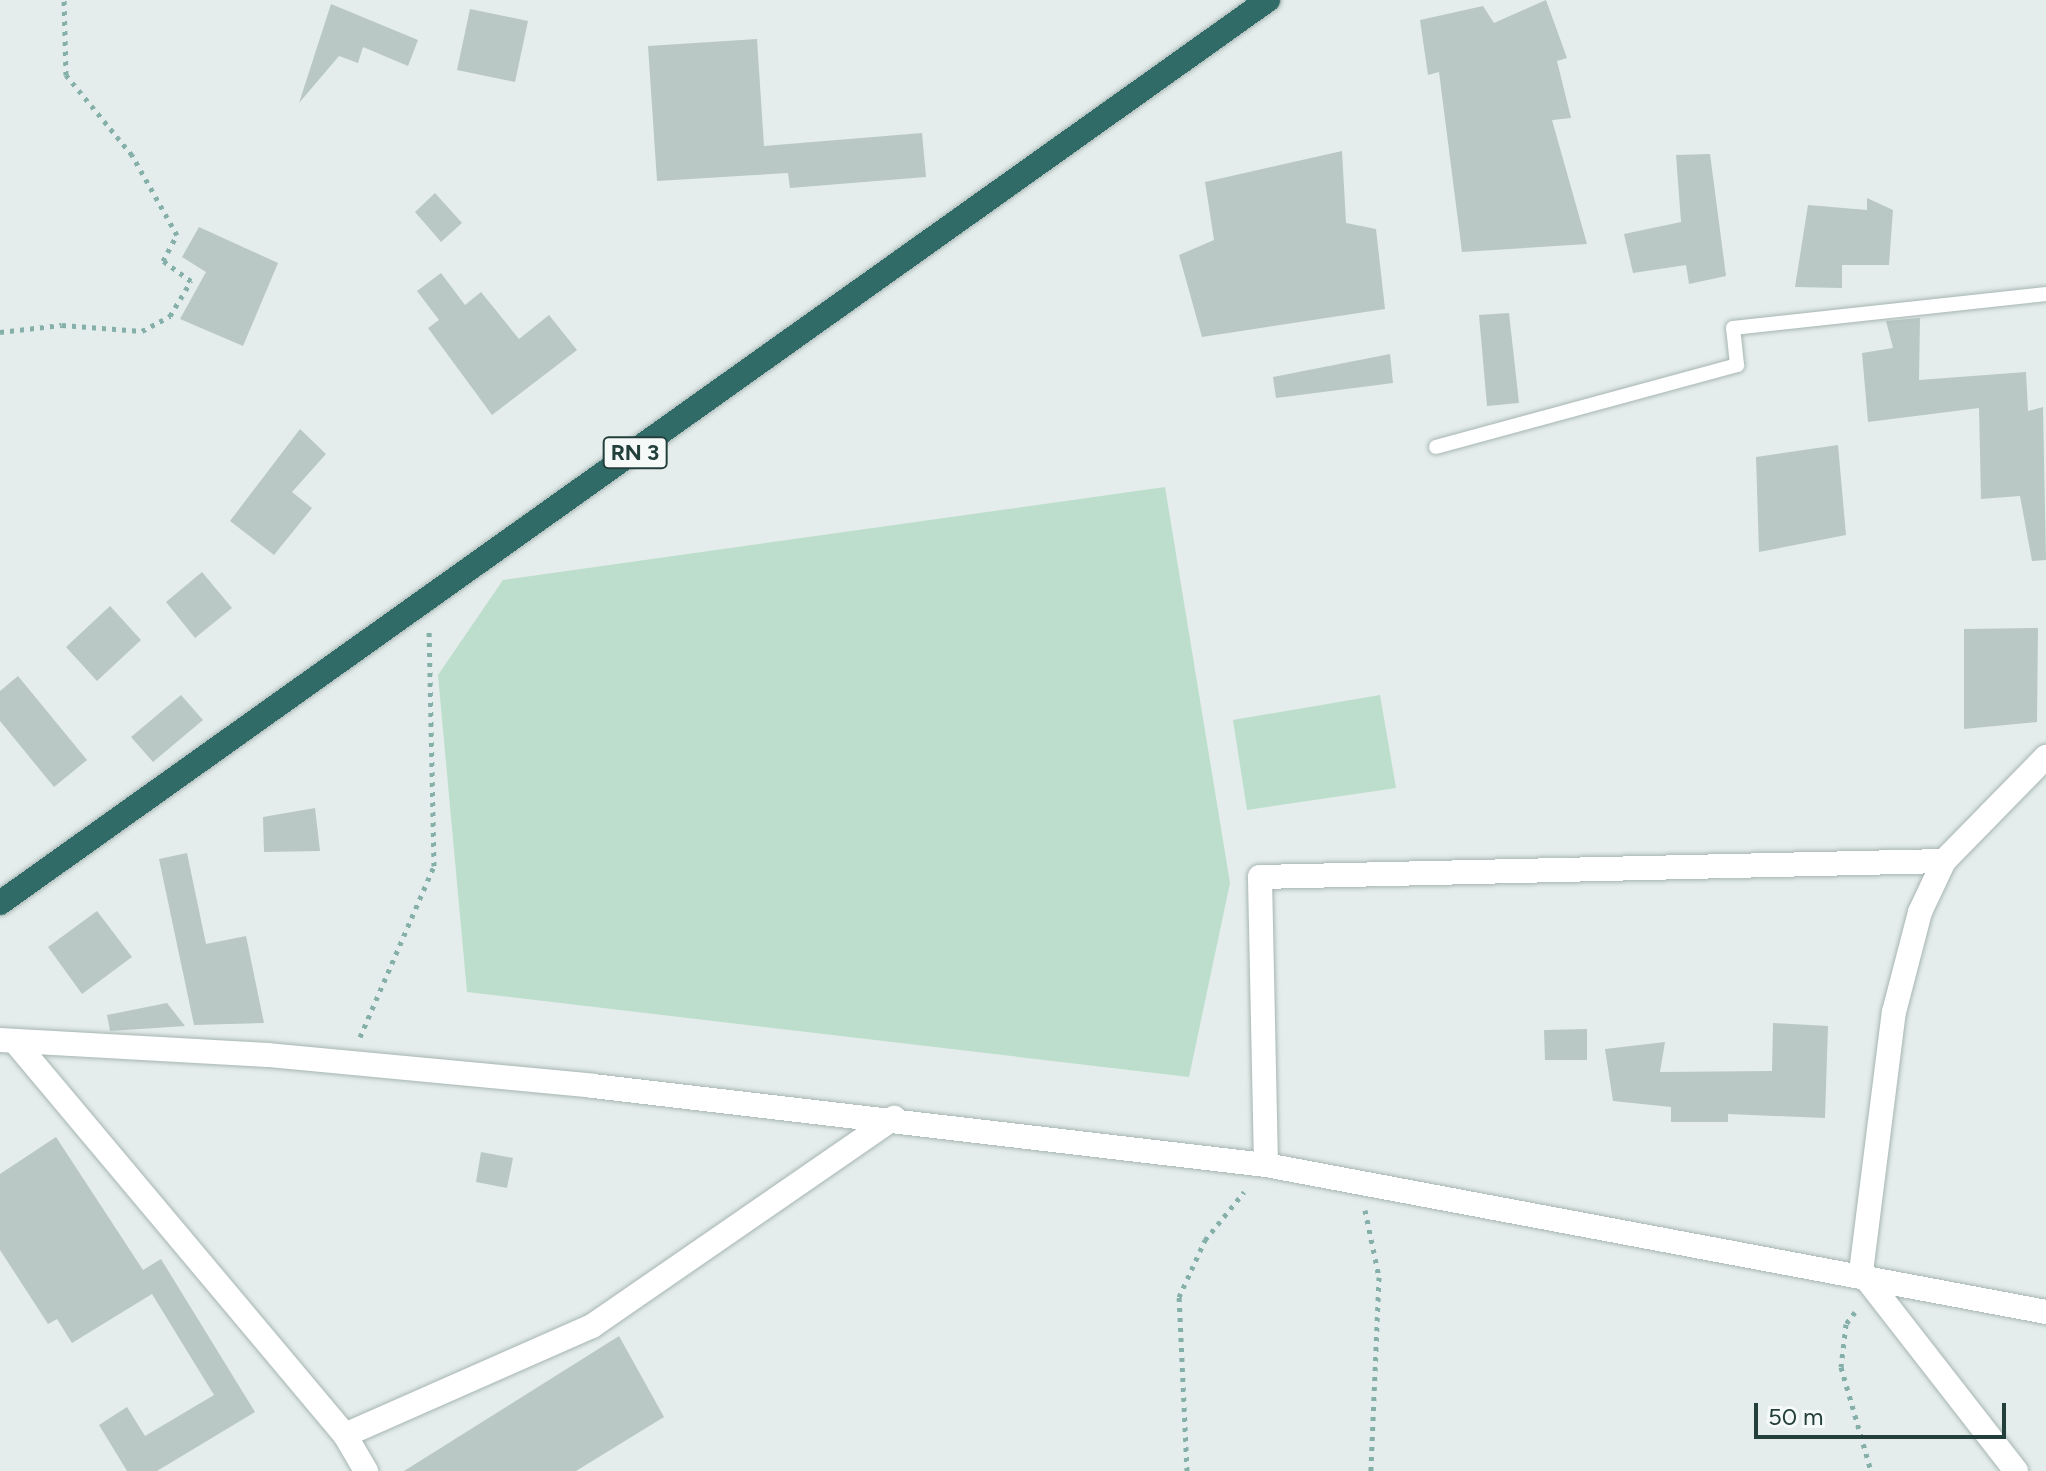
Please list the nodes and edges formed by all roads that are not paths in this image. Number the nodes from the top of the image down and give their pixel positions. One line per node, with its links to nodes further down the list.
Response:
1 (1268, 0): 6 (highway, RN 3)
2 (2046, 294): 3 (lane)
3 (1436, 447)
4 (2046, 757): 5 (street)
5 (1944, 861): 9 (street); 10 (street)
6 (0, 903)
7 (9, 1042): 8 (street); 12 (street)
8 (894, 1118): 9 (street); 12 (street)
9 (1266, 1165): 10 (street)
10 (1861, 1272): 11 (street); 14 (street)
11 (2046, 1312)
12 (345, 1435): 13 (street)
13 (366, 1471)
14 (2016, 1471)

